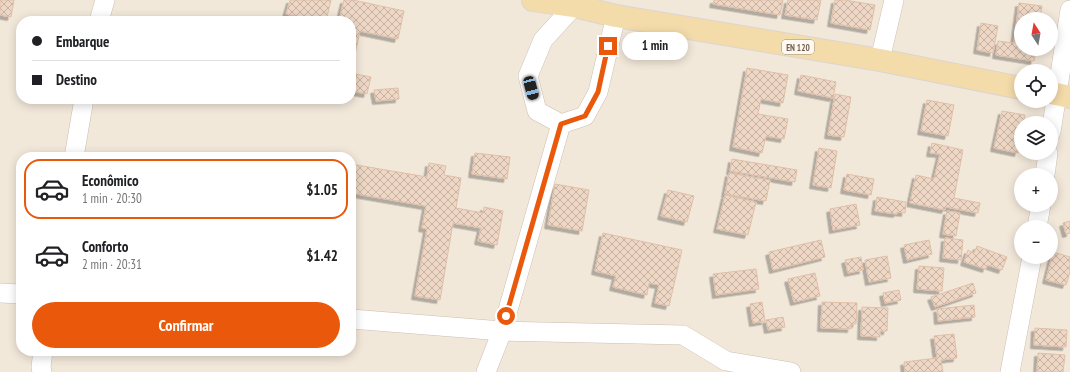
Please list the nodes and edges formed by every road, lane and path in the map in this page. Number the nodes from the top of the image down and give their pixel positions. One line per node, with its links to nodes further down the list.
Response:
1 (105, 0): 7 (street)
2 (533, 0): 4 (main road)
3 (894, 0): 8 (street)
4 (575, 3): 5 (main road, EN 120); 13 (street)
5 (617, 8): 8 (main road, EN 120); 13 (street)
6 (1070, 10): 10 (street)
7 (100, 16)
8 (880, 60): 9 (main road, EN 120)
9 (1014, 87)
10 (1059, 95): 12 (street)
11 (83, 104): 14 (street)
12 (1054, 116)
13 (561, 124): 19 (street)
14 (75, 152)
15 (1031, 264): 24 (street)
16 (0, 293): 17 (street)
17 (16, 294)
18 (356, 319): 19 (street)
19 (502, 331): 22 (street); 23 (street)
20 (42, 356): 21 (street)
21 (42, 372)
22 (486, 372)
23 (791, 372)
24 (1010, 372)

